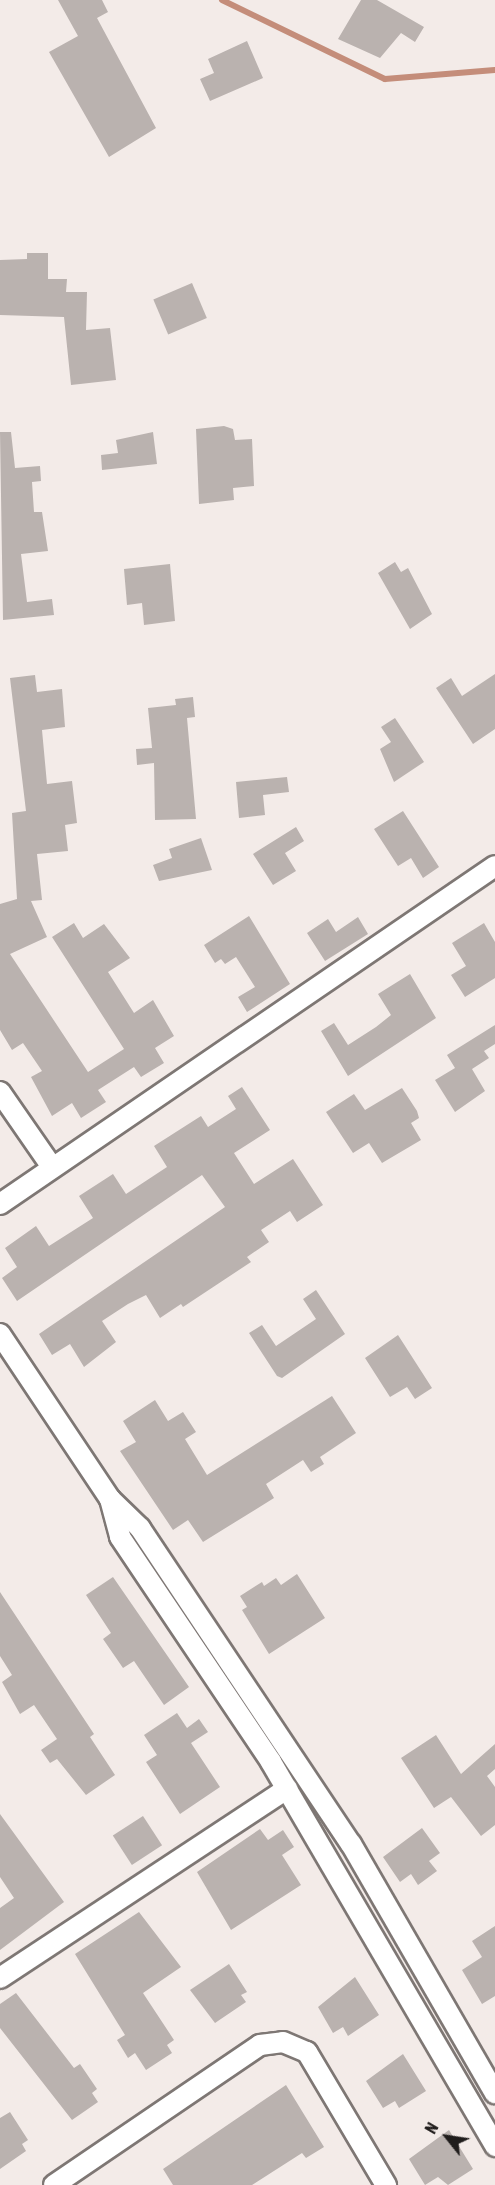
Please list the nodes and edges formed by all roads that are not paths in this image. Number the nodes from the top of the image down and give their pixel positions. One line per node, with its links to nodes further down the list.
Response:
1 (495, 866): 3 (street)
2 (0, 1092): 3 (street)
3 (52, 1167): 4 (street)
4 (0, 1204)
5 (0, 1334): 6 (street)
6 (110, 1499): 7 (street); 9 (street)
7 (286, 1789): 8 (street); 10 (street)
8 (0, 1978)
9 (495, 2093)
10 (495, 2146)
11 (54, 2185): 12 (street)
12 (386, 2185)

